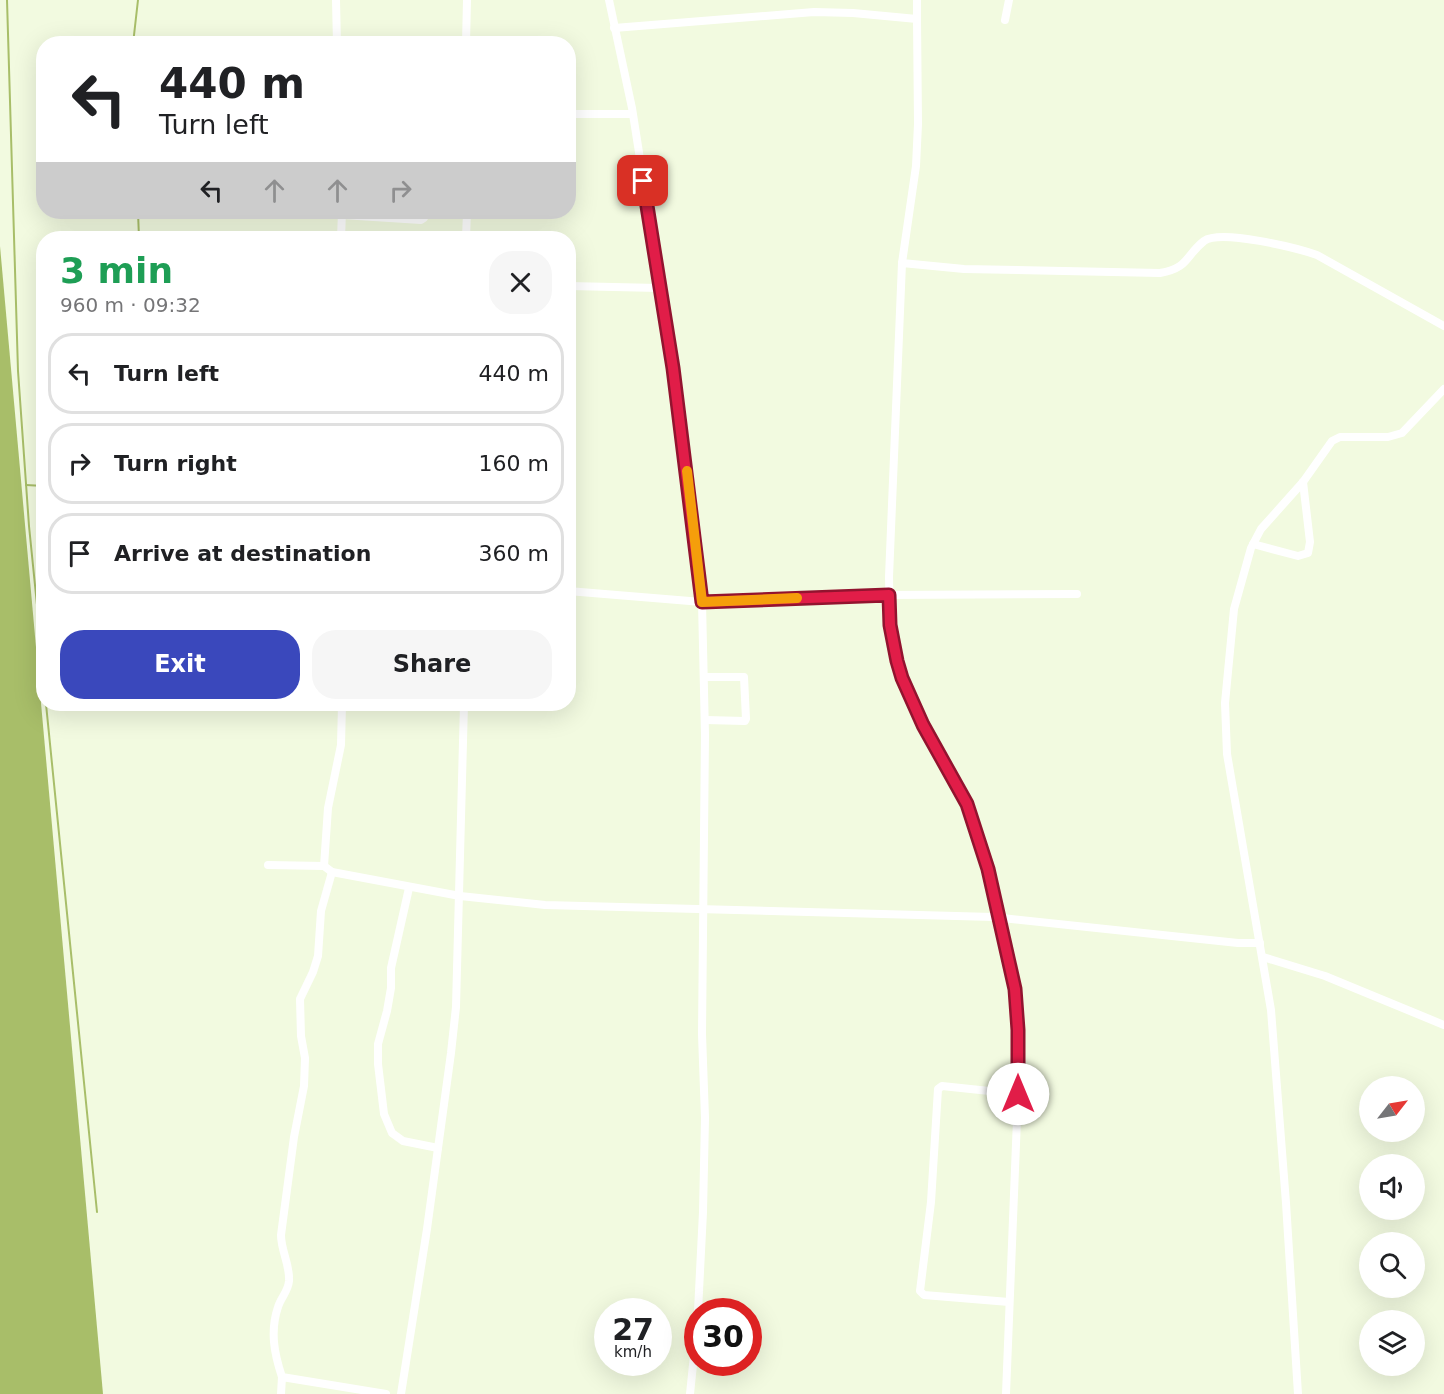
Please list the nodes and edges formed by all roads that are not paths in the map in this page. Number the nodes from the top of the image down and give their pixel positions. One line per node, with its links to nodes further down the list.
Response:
1 (336, 0): 9 (street)
2 (466, 0): 10 (street)
3 (609, 0): 8 (street)
4 (917, 0): 6 (street)
5 (1009, 0): 7 (street)
6 (917, 19): 8 (street); 13 (street)
7 (1005, 20)
8 (615, 28): 12 (street)
9 (337, 36)
10 (466, 36)
11 (576, 114): 12 (street)
12 (632, 114): 15 (street)
13 (902, 263): 16 (street); 22 (street)
14 (576, 286): 15 (street)
15 (659, 288): 23 (street)
16 (1444, 326)
17 (1444, 389): 18 (street)
18 (1303, 482): 19 (street); 19 (street)
19 (1253, 544): 35 (street)
20 (576, 592): 23 (street)
21 (1077, 594): 22 (street)
22 (889, 595): 23 (street); 34 (street)
23 (702, 602): 24 (street)
24 (705, 677): 27 (street); 27 (street)
25 (342, 711): 29 (street)
26 (464, 711): 32 (street)
27 (705, 720): 33 (street)
28 (268, 865): 29 (street)
29 (324, 866): 30 (street)
30 (332, 872): 31 (street); 43 (street)
31 (409, 888): 32 (street); 39 (street)
32 (460, 896): 33 (street); 39 (street)
33 (705, 908): 34 (street); 40 (street)
34 (999, 918): 35 (street); 38 (street)
35 (1260, 943): 36 (street)
36 (1263, 957): 37 (street); 49 (street)
37 (1444, 1024)
38 (1018, 1094): 41 (street); 41 (street)
39 (438, 1148): 46 (street)
40 (699, 1298)
41 (1009, 1302): 48 (street)
42 (692, 1376): 47 (street)
43 (282, 1377): 44 (street); 45 (street)
44 (281, 1394)
45 (386, 1394)
46 (401, 1394)
47 (690, 1394)
48 (1006, 1394)
49 (1298, 1394)

